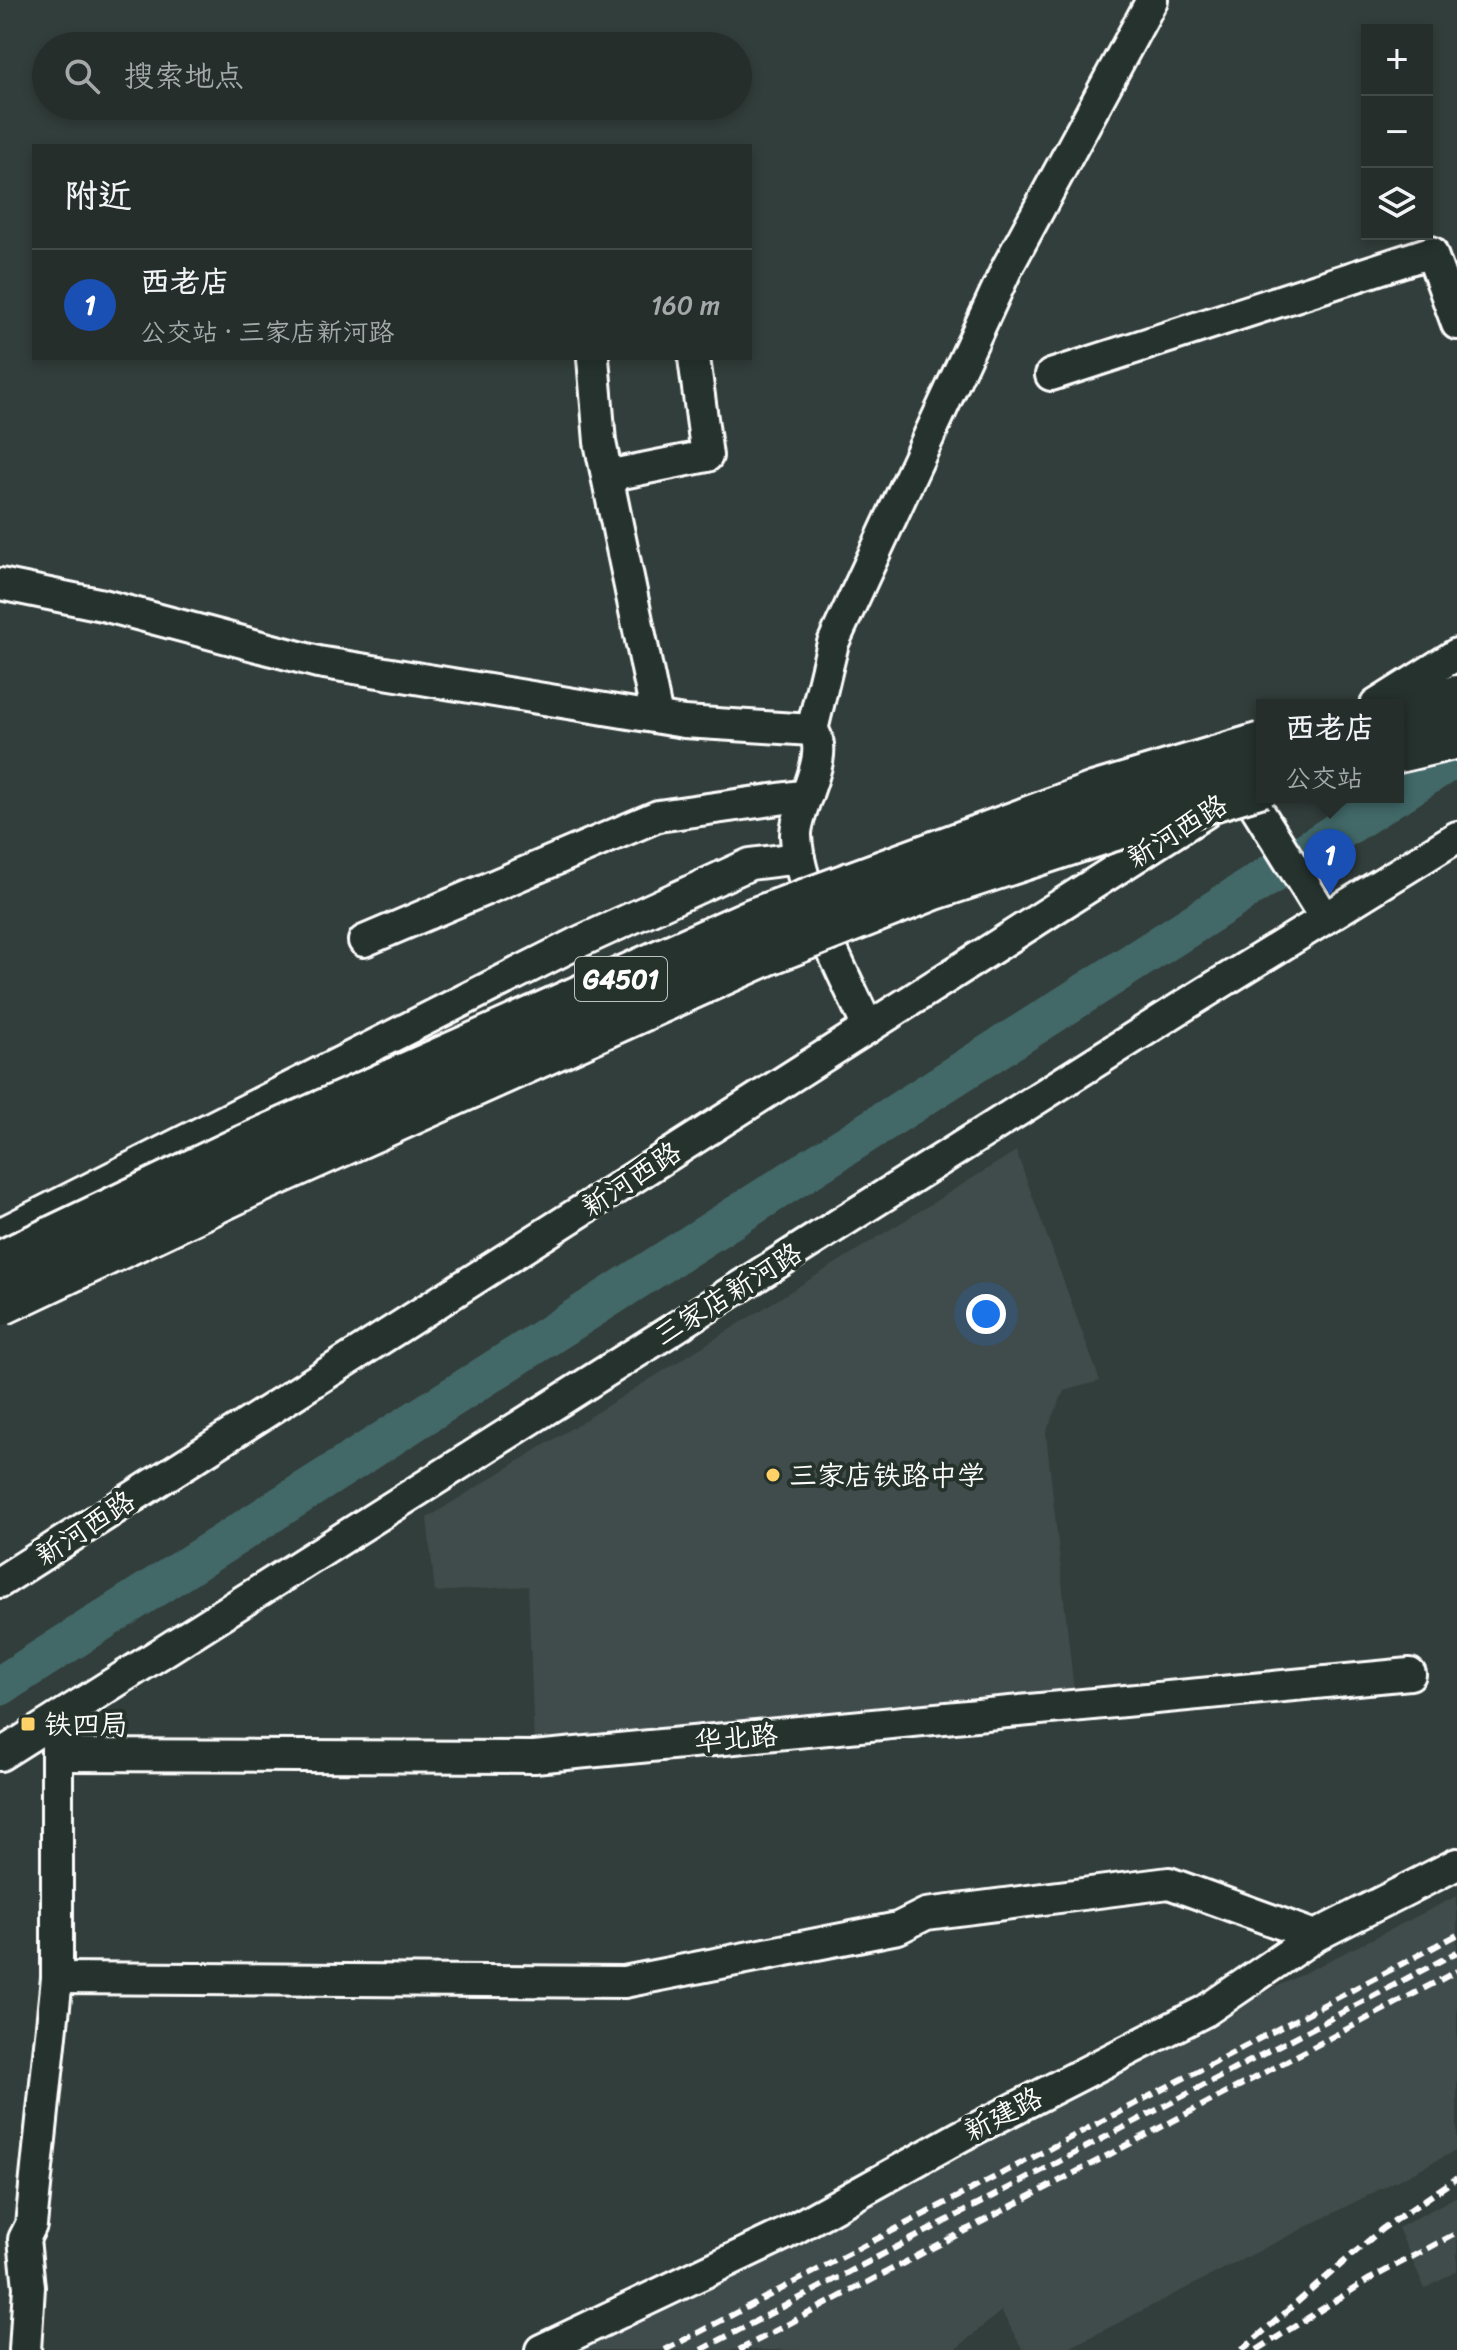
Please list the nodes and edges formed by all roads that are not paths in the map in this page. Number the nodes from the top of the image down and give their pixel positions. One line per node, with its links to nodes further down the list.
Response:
1 (1152, 0): 13 (street)
2 (1457, 324): 5 (street)
3 (593, 360): 6 (street)
4 (694, 360): 6 (street)
5 (1051, 375)
6 (607, 476): 12 (street)
7 (0, 584): 12 (street)
8 (1457, 654): 10 (street)
9 (1457, 698): 11 (highway)
10 (1386, 699)
11 (1404, 711)
12 (657, 717): 13 (street)
13 (812, 730): 18 (street)
14 (1457, 736): 16 (highway)
15 (1256, 747): 27 (highway, G4501, bridge)
16 (1404, 749)
17 (1256, 783): 25 (street, 新河西路); 28 (highway, G4501, bridge)
18 (807, 795): 21 (street); 24 (street)
19 (1266, 803): 22 (street)
20 (1457, 837): 22 (street, 三家店新河路)
21 (799, 858): 23 (street); 26 (street)
22 (1325, 918): 32 (street, 三家店新河路)
23 (829, 936): 25 (street); 29 (street)
24 (364, 941)
25 (868, 1028): 30 (street, 新河西路)
26 (0, 1234)
27 (0, 1264)
28 (0, 1303)
29 (0, 1325)
30 (0, 1582)
31 (1410, 1674): 34 (street, 华北路)
32 (55, 1720): 33 (street, 三家店新河路); 34 (street)
33 (0, 1755)
34 (59, 1755): 37 (street)
35 (1457, 1864): 36 (street, 新建路)
36 (1315, 1936): 37 (street); 40 (street, 新建路)
37 (57, 1978): 38 (street)
38 (12, 2241): 39 (street)
39 (25, 2350)
40 (541, 2350)

